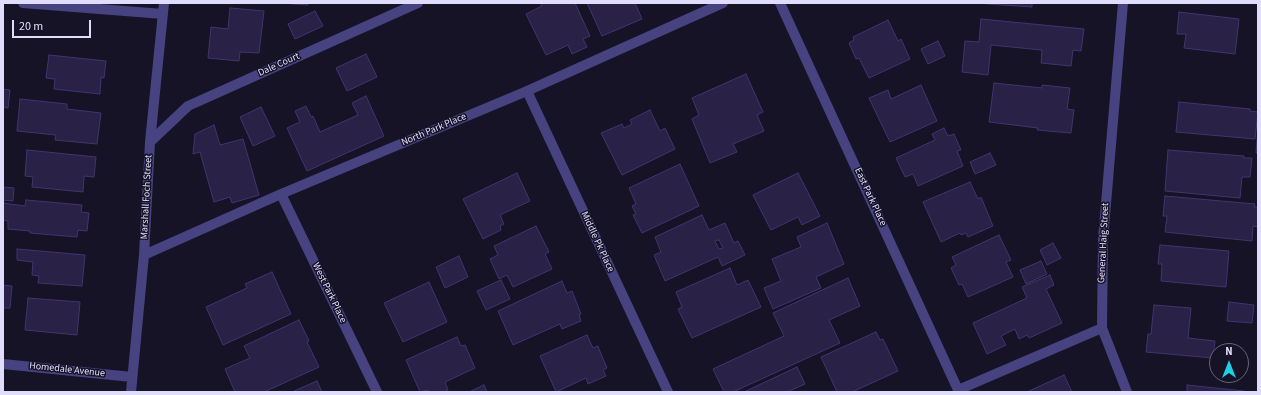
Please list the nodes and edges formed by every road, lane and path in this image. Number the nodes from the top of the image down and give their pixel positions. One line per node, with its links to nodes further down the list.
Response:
1 (23, 3): 7 (street)
2 (164, 3): 7 (street, Marshall Foch Street)
3 (418, 3): 9 (street, Dale Court)
4 (723, 3): 8 (street, North Park Place)
5 (780, 3): 15 (street, East Park Place)
6 (1123, 3): 12 (street, General Haig Street)
7 (163, 14): 9 (street, Marshall Foch Street)
8 (527, 91): 10 (street, North Park Place); 18 (street, Middle Pk Place)
9 (150, 142): 11 (street, Marshall Foch Street)
10 (281, 194): 11 (street, North Park Place); 17 (street, West Park Place)
11 (144, 256): 14 (street, Marshall Foch Street)
12 (1102, 328): 15 (street); 19 (street)
13 (3, 364): 14 (street, Homedale Avenue)
14 (132, 377): 16 (street, Marshall Foch Street)
15 (959, 391)
16 (130, 392)
17 (378, 392)
18 (668, 392)
19 (1127, 392)

